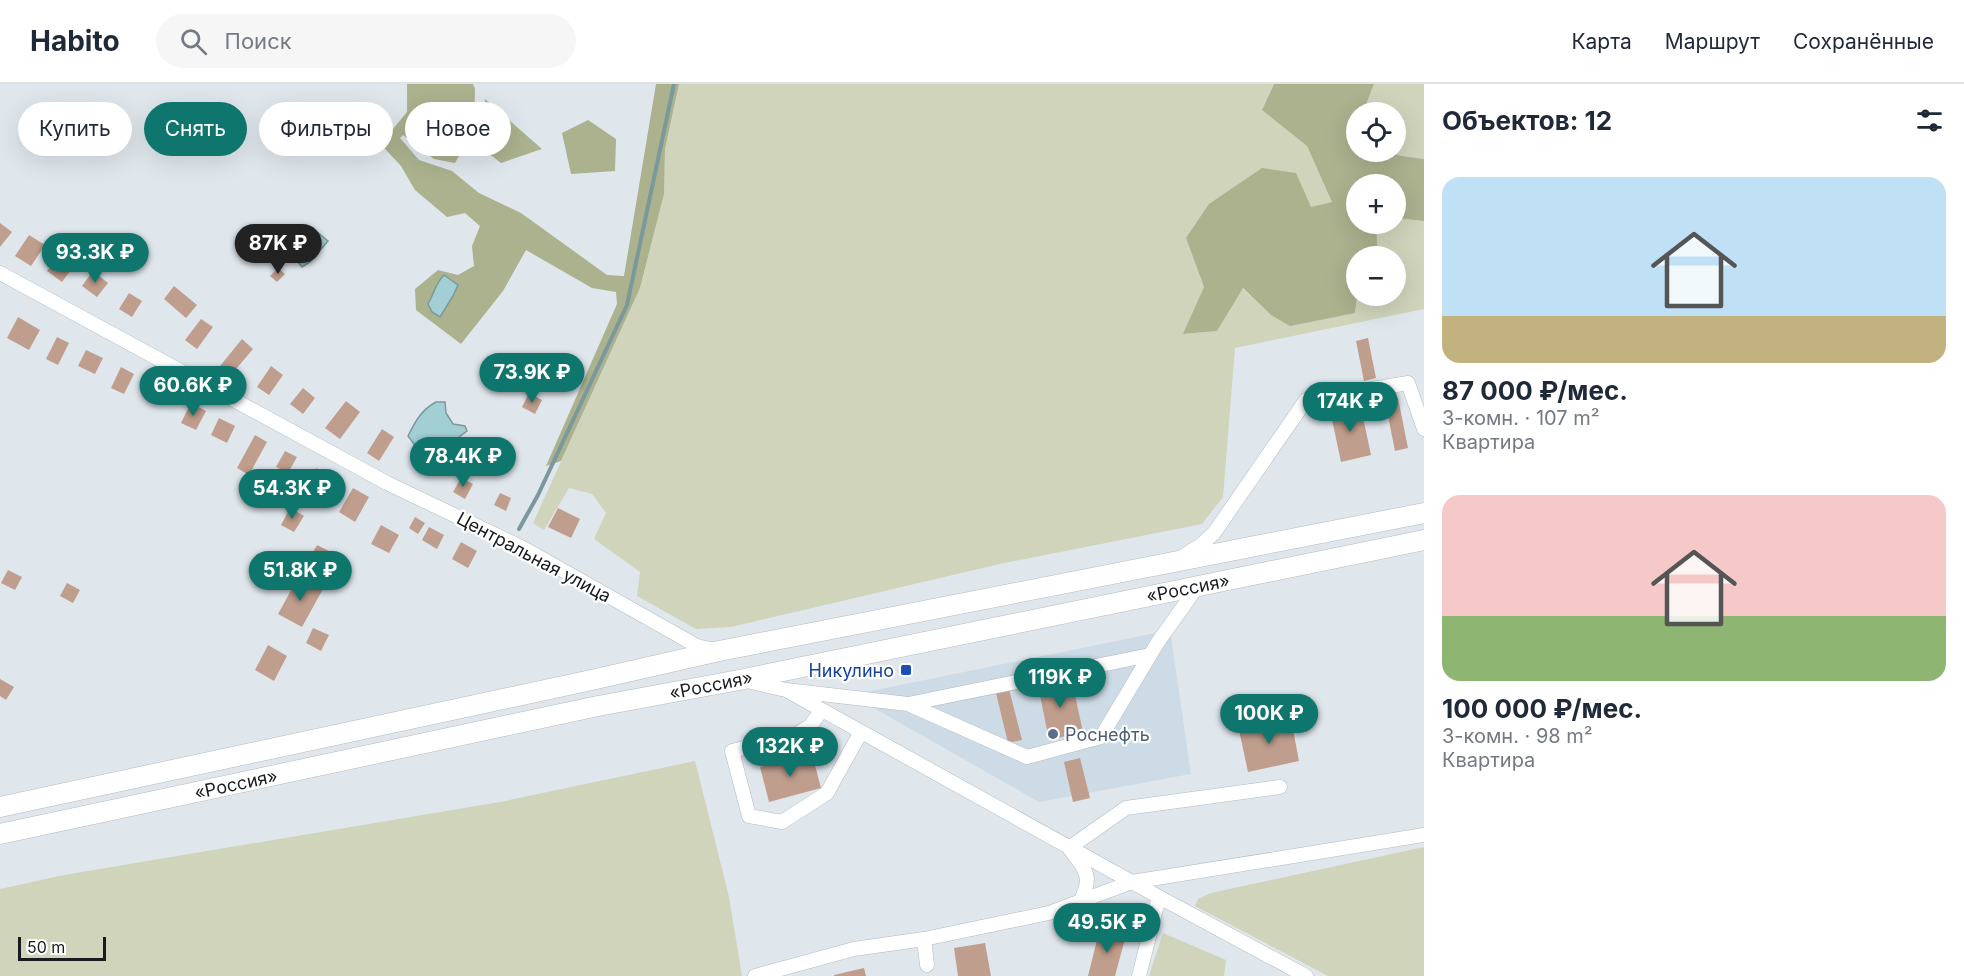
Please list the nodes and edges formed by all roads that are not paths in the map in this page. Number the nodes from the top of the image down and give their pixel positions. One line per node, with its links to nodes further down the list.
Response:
1 (0, 273): 7 (street, Центральная улица)
2 (1424, 429): 5 (street)
3 (1424, 513): 5 (highway, «Россия»)
4 (1424, 540): 6 (highway, «Россия»)
5 (1174, 562): 7 (highway, «Россия»)
6 (1198, 586): 8 (street); 9 (highway, «Россия»)
7 (719, 651): 15 (highway, «Россия»)
8 (1150, 655): 11 (street); 11 (street)
9 (739, 680): 10 (street); 16 (highway, «Россия»)
10 (786, 690): 11 (street); 12 (street)
11 (908, 704)
12 (822, 710): 13 (street); 13 (street)
13 (861, 732): 18 (street)
14 (1280, 787): 18 (street)
15 (0, 807)
16 (0, 834)
17 (1424, 836): 19 (street)
18 (1070, 848): 19 (street); 21 (street)
19 (1132, 882): 20 (street); 21 (street)
20 (1159, 897): 25 (street); 26 (street)
21 (1080, 902): 22 (street)
22 (924, 939): 23 (street); 24 (street)
23 (927, 965)
24 (755, 976)
25 (1139, 976)
26 (1306, 976)

